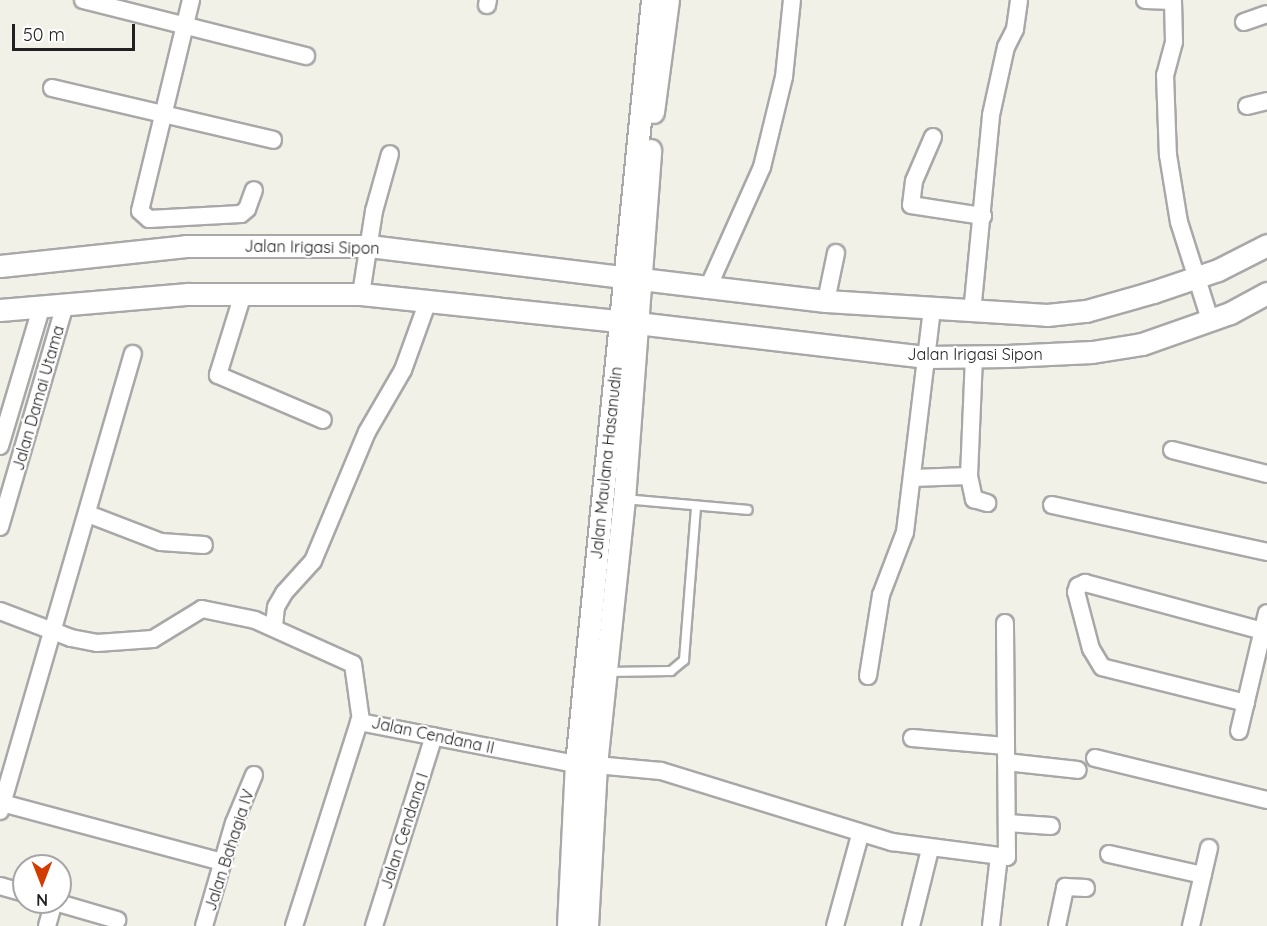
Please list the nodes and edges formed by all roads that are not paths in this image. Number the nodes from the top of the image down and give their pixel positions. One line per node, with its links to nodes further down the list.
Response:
1 (82, 0): 10 (street)
2 (191, 0): 10 (street)
3 (652, 0): 26 (street, Jalan Maulana Hasanudin)
4 (668, 0): 26 (street, Jalan Maulana Hasanudin)
5 (792, 0): 27 (street)
6 (1019, 0): 20 (street)
7 (1145, 0): 25 (street)
8 (1267, 14): 9 (street)
9 (1244, 22)
10 (184, 26): 11 (street); 15 (street)
11 (306, 56)
12 (52, 88): 15 (street)
13 (1267, 101): 14 (street)
14 (1247, 106)
15 (160, 113): 17 (street); 19 (street)
16 (933, 137): 20 (street)
17 (273, 140)
18 (390, 154): 22 (street)
19 (254, 190)
20 (983, 216): 37 (street)
21 (1267, 245): 25 (street, Jalan Irigasi Sipon)
22 (368, 249): 24 (street, Jalan Irigasi Sipon); 26 (street, Jalan Irigasi Sipon); 28 (street)
23 (836, 253): 32 (street)
24 (0, 266)
25 (1199, 281): 37 (street, Jalan Irigasi Sipon); 38 (street)
26 (635, 283): 27 (street, Jalan Irigasi Sipon); 39 (street, Jalan Maulana Hasanudin)
27 (699, 289): 32 (street, Jalan Irigasi Sipon)
28 (361, 291): 30 (street, Jalan Irigasi Sipon); 31 (street, Jalan Irigasi Sipon)
29 (1267, 293): 38 (street, Jalan Irigasi Sipon)
30 (243, 294): 33 (street, Jalan Irigasi Sipon); 43 (street)
31 (428, 301): 39 (street, Jalan Irigasi Sipon); 64 (street)
32 (826, 301): 36 (street, Jalan Irigasi Sipon)
33 (65, 304): 34 (street, Jalan Irigasi Sipon); 56 (street, Jalan Damai Utama)
34 (42, 305): 35 (street, Jalan Irigasi Sipon); 44 (street, Jalan Damai Utama)
35 (0, 310)
36 (932, 312): 37 (street, Jalan Irigasi Sipon); 41 (street)
37 (972, 313)
38 (1209, 316): 42 (street, Jalan Irigasi Sipon)
39 (633, 320): 41 (street, Jalan Irigasi Sipon); 49 (street, Jalan Maulana Hasanudin); 50 (street, Jalan Maulana Hasanudin)
40 (133, 354): 55 (street)
41 (927, 355): 42 (street, Jalan Irigasi Sipon); 48 (street)
42 (974, 356): 47 (street)
43 (323, 420)
44 (0, 446)
45 (1172, 450): 46 (street)
46 (1267, 474)
47 (969, 476): 48 (street); 51 (street)
48 (912, 478): 68 (street)
49 (601, 498): 50 (lane); 58 (street, Jalan Maulana Hasanudin)
50 (629, 500): 53 (lane); 59 (street, Jalan Maulana Hasanudin)
51 (987, 503)
52 (1052, 505): 60 (street)
53 (696, 506): 54 (lane); 67 (lane)
54 (748, 510)
55 (88, 514): 57 (street); 65 (street)
56 (0, 527)
57 (204, 545)
58 (597, 549): 59 (street); 76 (street, Jalan Maulana Hasanudin)
59 (618, 551): 67 (street, Jalan Maulana Hasanudin)
60 (1267, 552)
61 (0, 611): 65 (street)
62 (1267, 613): 66 (street)
63 (1005, 623): 74 (street)
64 (274, 626): 65 (street); 70 (street)
65 (55, 629): 80 (street)
66 (1265, 632): 69 (street); 69 (street)
67 (606, 672): 76 (street, Jalan Maulana Hasanudin)
68 (868, 676)
69 (1246, 703): 71 (street)
70 (361, 721): 72 (street, Jalan Cendana II); 94 (street, Jalan Cendana II)
71 (1239, 731)
72 (434, 736): 76 (street, Jalan Cendana II); 95 (street, Jalan Cendana I)
73 (912, 738): 74 (street)
74 (1006, 754): 77 (street); 81 (street)
75 (1095, 758): 79 (street)
76 (599, 766): 83 (street, Jalan Cendana II); 96 (street, Jalan Maulana Hasanudin); 97 (street, Jalan Maulana Hasanudin)
77 (1078, 770)
78 (254, 775): 88 (street, Jalan Bahagia IV)
79 (1267, 800)
80 (1, 807): 88 (street)
81 (1006, 823): 82 (street); 87 (street)
82 (1051, 826)
83 (860, 835): 85 (street, Jalan Cendana II); 98 (street)
84 (1209, 848): 89 (street)
85 (930, 849): 87 (street, Jalan Cendana II); 99 (street)
86 (1108, 854): 89 (street)
87 (999, 856): 100 (street)
88 (222, 862): 93 (street, Jalan Bahagia IV)
89 (1203, 875): 102 (street)
90 (1086, 888): 101 (street)
91 (72, 907): 92 (street)
92 (117, 920)
93 (204, 926)
94 (294, 926)
95 (374, 926)
96 (568, 926)
97 (587, 926)
98 (835, 926)
99 (911, 926)
100 (991, 926)
101 (1057, 926)
102 (1191, 926)

